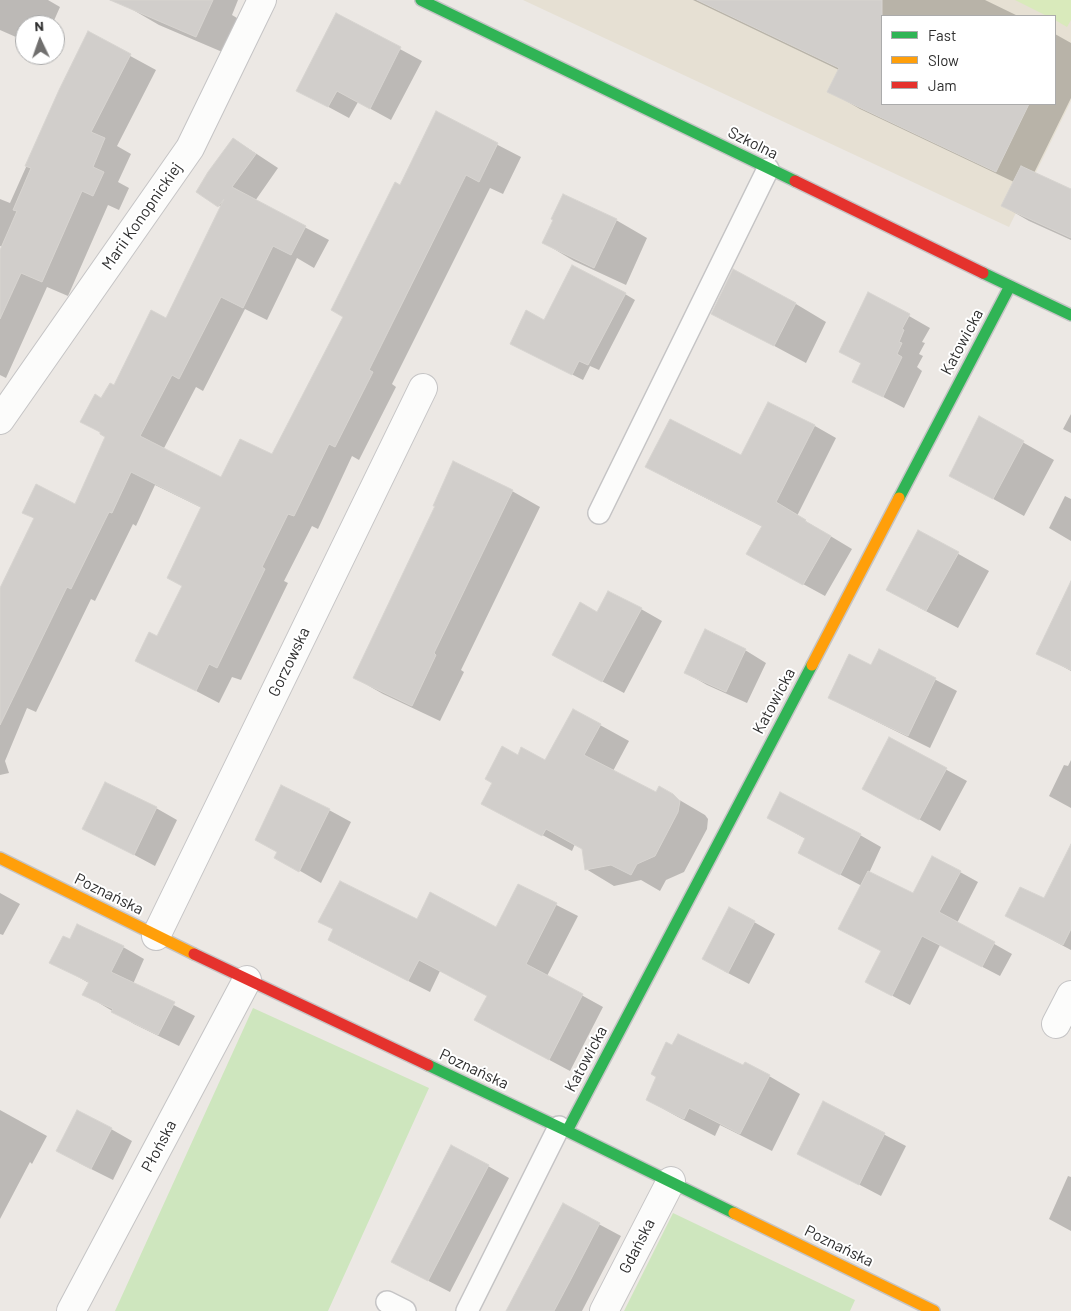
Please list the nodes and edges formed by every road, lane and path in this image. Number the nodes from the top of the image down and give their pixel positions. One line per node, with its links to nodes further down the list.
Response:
1 (262, 0): 7 (street, Marii Konopnickiej)
2 (421, 0): 3 (street, Szkolna)
3 (768, 169): 4 (street, Szkolna); 8 (lane)
4 (1010, 286): 5 (street, Szkolna); 14 (street, Katowicka)
5 (1071, 315)
6 (422, 388): 10 (street, Gorzowska)
7 (0, 420)
8 (599, 513)
9 (0, 858): 10 (street, Poznańska)
10 (156, 936): 11 (street, Poznańska)
11 (247, 980): 14 (street, Poznańska); 16 (street, Płońska)
12 (1071, 996): 13 (street)
13 (1056, 1024)
14 (563, 1129): 15 (street, Poznańska); 17 (lane)
15 (671, 1181): 18 (street, Gdańska); 19 (street, Poznańska)
16 (71, 1311)
17 (467, 1311)
18 (604, 1311)
19 (934, 1311)

